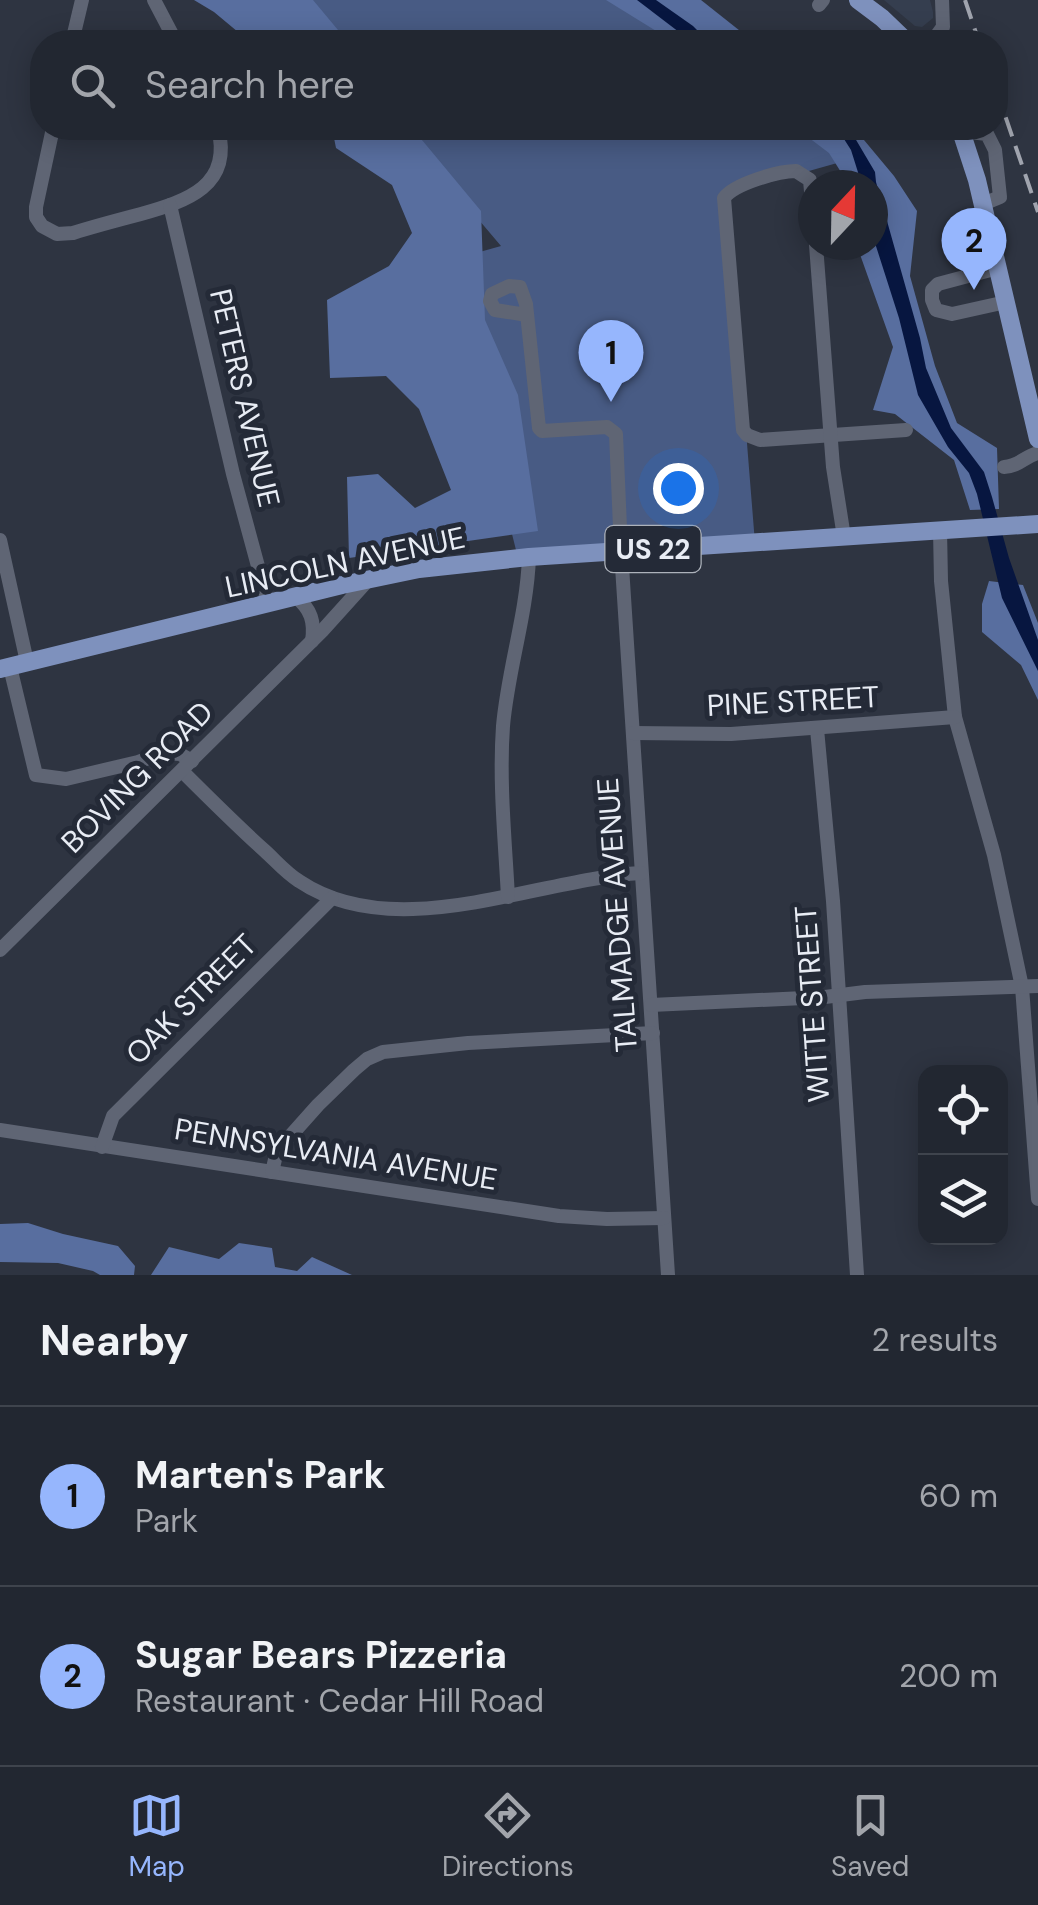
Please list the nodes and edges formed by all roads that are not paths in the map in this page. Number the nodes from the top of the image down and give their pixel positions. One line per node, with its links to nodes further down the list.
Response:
1 (82, 0): 5 (street)
2 (154, 0): 6 (street)
3 (858, 0): 7 (main road)
4 (942, 0): 8 (street)
5 (75, 30)
6 (170, 30)
7 (894, 30)
8 (941, 30)
9 (50, 140): 13 (street)
10 (219, 140): 13 (street)
11 (965, 140): 15 (main road)
12 (798, 172): 19 (street)
13 (170, 205): 31 (street, PETERS AVENUE)
14 (817, 260): 19 (street)
15 (998, 268): 16 (main road); 16 (street)
16 (1006, 302): 20 (main road)
17 (526, 315): 27 (street, TALMADGE AVENUE)
18 (906, 430): 19 (street)
19 (830, 436): 25 (street)
20 (1038, 439)
21 (1038, 453): 22 (street)
22 (1004, 467)
23 (1038, 524): 24 (main road, LINCOLN AVENUE / US 22)
24 (940, 530): 25 (main road, LINCOLN AVENUE / US 22); 34 (street)
25 (844, 537): 27 (main road, LINCOLN AVENUE / US 22)
26 (0, 540): 33 (street)
27 (621, 551): 28 (main road, LINCOLN AVENUE / US 22); 36 (street, TALMADGE AVENUE)
28 (529, 557): 29 (main road, LINCOLN AVENUE / US 22); 39 (street)
29 (368, 580): 30 (main road, LINCOLN AVENUE / US 22); 32 (street, BOVING ROAD)
30 (296, 597): 31 (main road, LINCOLN AVENUE / US 22); 32 (street)
31 (268, 603): 33 (main road, LINCOLN AVENUE / US 22)
32 (312, 642): 37 (street, BOVING ROAD)
33 (12, 666): 37 (street)
34 (955, 717): 35 (street, PINE STREET); 42 (street)
35 (817, 729): 36 (street, PINE STREET); 43 (street, WITTE STREET)
36 (633, 733): 38 (street, TALMADGE AVENUE)
37 (187, 766): 40 (street); 41 (street, BOVING ROAD)
38 (642, 872): 39 (street); 44 (street, TALMADGE AVENUE)
39 (508, 897): 40 (street)
40 (332, 898): 47 (street, OAK STREET)
41 (0, 950)
42 (1030, 986): 43 (street); 48 (street)
43 (839, 995): 44 (street); 53 (street, WITTE STREET)
44 (651, 1006): 45 (street, TALMADGE AVENUE)
45 (653, 1033): 49 (street); 51 (street, TALMADGE AVENUE)
46 (0, 1130): 47 (street, PENNSYLVANIA AVENUE)
47 (102, 1147): 49 (street, PENNSYLVANIA AVENUE)
48 (1037, 1169): 50 (street)
49 (272, 1172): 51 (street, PENNSYLVANIA AVENUE)
50 (1038, 1199)
51 (664, 1218): 52 (street, TALMADGE AVENUE)
52 (668, 1275)
53 (857, 1275)

